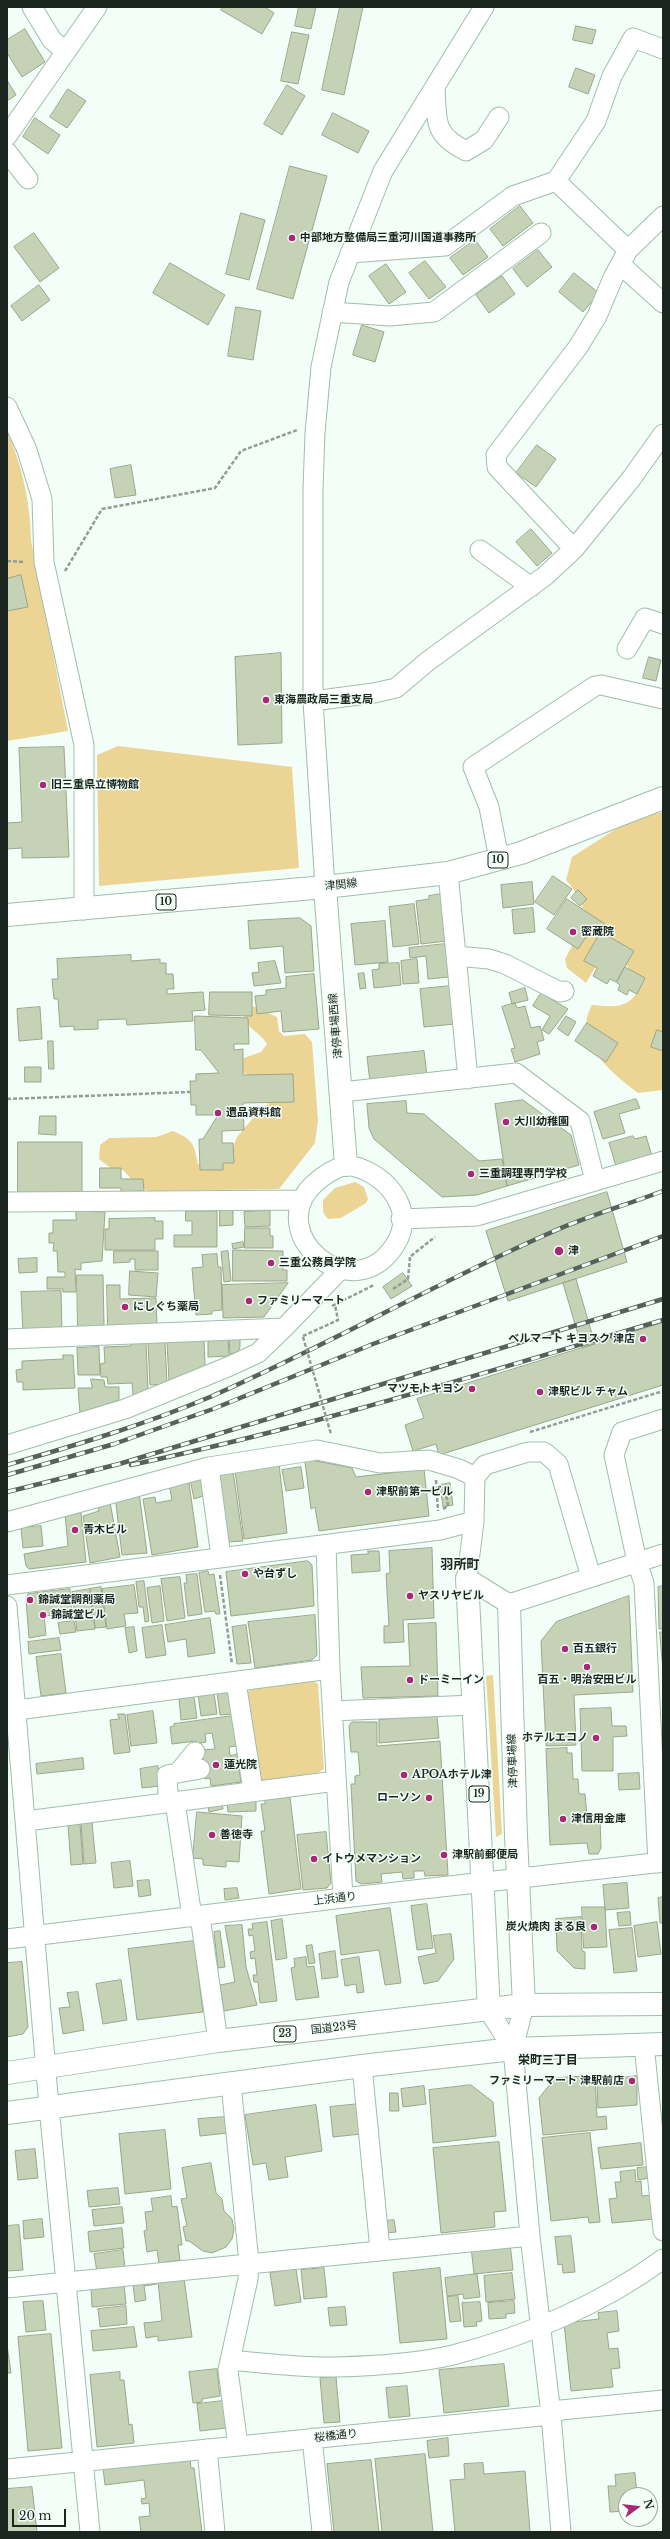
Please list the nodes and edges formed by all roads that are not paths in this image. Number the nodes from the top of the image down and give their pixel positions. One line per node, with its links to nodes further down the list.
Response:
1 (32, 7): 5 (street)
2 (97, 7): 5 (street)
3 (484, 7): 6 (street)
4 (663, 49): 11 (street)
5 (66, 52): 8 (street)
6 (435, 87): 7 (street); 14 (street)
7 (499, 117)
8 (7, 136)
9 (7, 152): 10 (street)
10 (28, 179)
11 (556, 181): 14 (street); 15 (street)
12 (663, 216): 15 (street)
13 (540, 233): 17 (street)
14 (350, 253): 17 (street)
15 (625, 257): 16 (street); 20 (street)
16 (663, 303)
17 (332, 312): 26 (street)
18 (7, 407): 31 (street)
19 (663, 434): 20 (street)
20 (574, 549): 22 (street)
21 (480, 550): 22 (street)
22 (531, 587): 26 (street)
23 (663, 624): 24 (street)
24 (627, 649)
25 (663, 699): 28 (street)
26 (313, 700): 30 (street)
27 (663, 798): 28 (main road, 津関線 / 10)
28 (499, 860): 29 (main road, 津関線 / 10)
29 (448, 873): 30 (main road, 津関線 / 10); 33 (street)
30 (325, 887): 31 (main road, 津関線 / 10); 36 (main road, 津停車場西線)
31 (84, 910): 32 (main road, 津関線 / 10)
32 (7, 915)
33 (456, 956): 34 (street); 35 (street)
34 (564, 991)
35 (468, 1079): 36 (street); 39 (street)
36 (342, 1092): 38 (main road, 津停車場西線)
37 (663, 1161): 39 (street)
38 (346, 1165): 40 (street); 42 (street)
39 (595, 1181): 42 (street)
40 (301, 1200): 41 (street); 43 (street)
41 (7, 1202)
42 (401, 1220): 43 (street)
43 (340, 1270): 44 (street)
44 (284, 1328): 45 (street); 47 (street)
45 (7, 1339)
46 (663, 1419): 55 (street)
47 (7, 1445)
48 (209, 1467): 49 (street); 51 (street); 54 (street)
49 (475, 1476): 50 (street); 56 (street)
50 (474, 1521): 52 (street); 57 (street)
51 (7, 1522)
52 (326, 1545): 54 (street); 61 (street)
53 (663, 1554): 55 (street)
54 (220, 1557): 58 (street)
55 (637, 1562): 56 (street); 63 (street)
56 (591, 1577): 59 (street)
57 (467, 1578): 59 (street); 64 (main road, 19)
58 (7, 1585)
59 (509, 1604): 76 (main road, 津停車場線)
60 (7, 1606): 65 (street)
61 (330, 1669): 62 (street); 66 (street)
62 (236, 1682): 65 (street); 72 (street)
63 (656, 1689): 75 (street)
64 (474, 1705): 66 (street); 77 (main road, 19)
65 (17, 1710): 68 (street)
66 (332, 1711): 71 (street)
67 (195, 1752): 70 (street)
68 (13, 1762): 74 (street)
69 (200, 1769): 70 (street)
70 (178, 1773): 73 (street)
71 (336, 1781): 72 (street); 78 (street)
72 (253, 1790): 73 (street)
73 (171, 1797): 74 (street); 79 (street)
74 (26, 1820): 80 (street)
75 (660, 1863): 76 (street, 上浜通り)
76 (518, 1878): 77 (street, 上浜通り); 83 (main road, 津停車場線)
77 (483, 1883): 78 (street, 上浜通り); 84 (main road, 19)
78 (343, 1898): 79 (street, 上浜通り)
79 (196, 1916): 80 (street, 上浜通り); 85 (street)
80 (36, 1936): 81 (street, 上浜通り); 89 (street)
81 (7, 1939)
82 (663, 2004): 83 (main road, 国道23号 / 23)
83 (524, 2005): 84 (main road, 国道23号 / 23); 87 (street)
84 (490, 2011): 85 (main road, 国道23号 / 23); 87 (street)
85 (218, 2041): 89 (main road, 国道23号 / 23)
86 (653, 2044): 87 (main road); 94 (street)
87 (513, 2049): 88 (main road); 95 (street)
88 (362, 2066): 91 (main road); 96 (street)
89 (46, 2067): 90 (main road, 国道23号 / 23); 92 (street)
90 (7, 2073)
91 (231, 2084): 92 (main road); 98 (street)
92 (49, 2107): 93 (main road); 99 (street)
93 (7, 2113)
94 (663, 2231)
95 (530, 2236): 96 (street); 101 (street)
96 (380, 2250): 98 (street)
97 (663, 2259): 101 (street)
98 (249, 2262): 99 (street); 102 (street)
99 (66, 2282): 100 (street); 108 (street)
100 (7, 2288)
101 (541, 2326): 102 (street); 104 (street)
102 (230, 2360): 106 (street)
103 (663, 2400): 104 (street, 桜橋通り)
104 (551, 2415): 105 (street, 桜橋通り); 113 (street)
105 (312, 2438): 106 (street, 桜橋通り); 112 (street)
106 (238, 2446): 107 (street, 桜橋通り)
107 (207, 2449): 108 (street, 桜橋通り); 111 (street)
108 (84, 2461): 109 (street, 桜橋通り); 110 (street)
109 (7, 2469)
110 (90, 2532)
111 (215, 2532)
112 (322, 2532)
113 (561, 2532)

